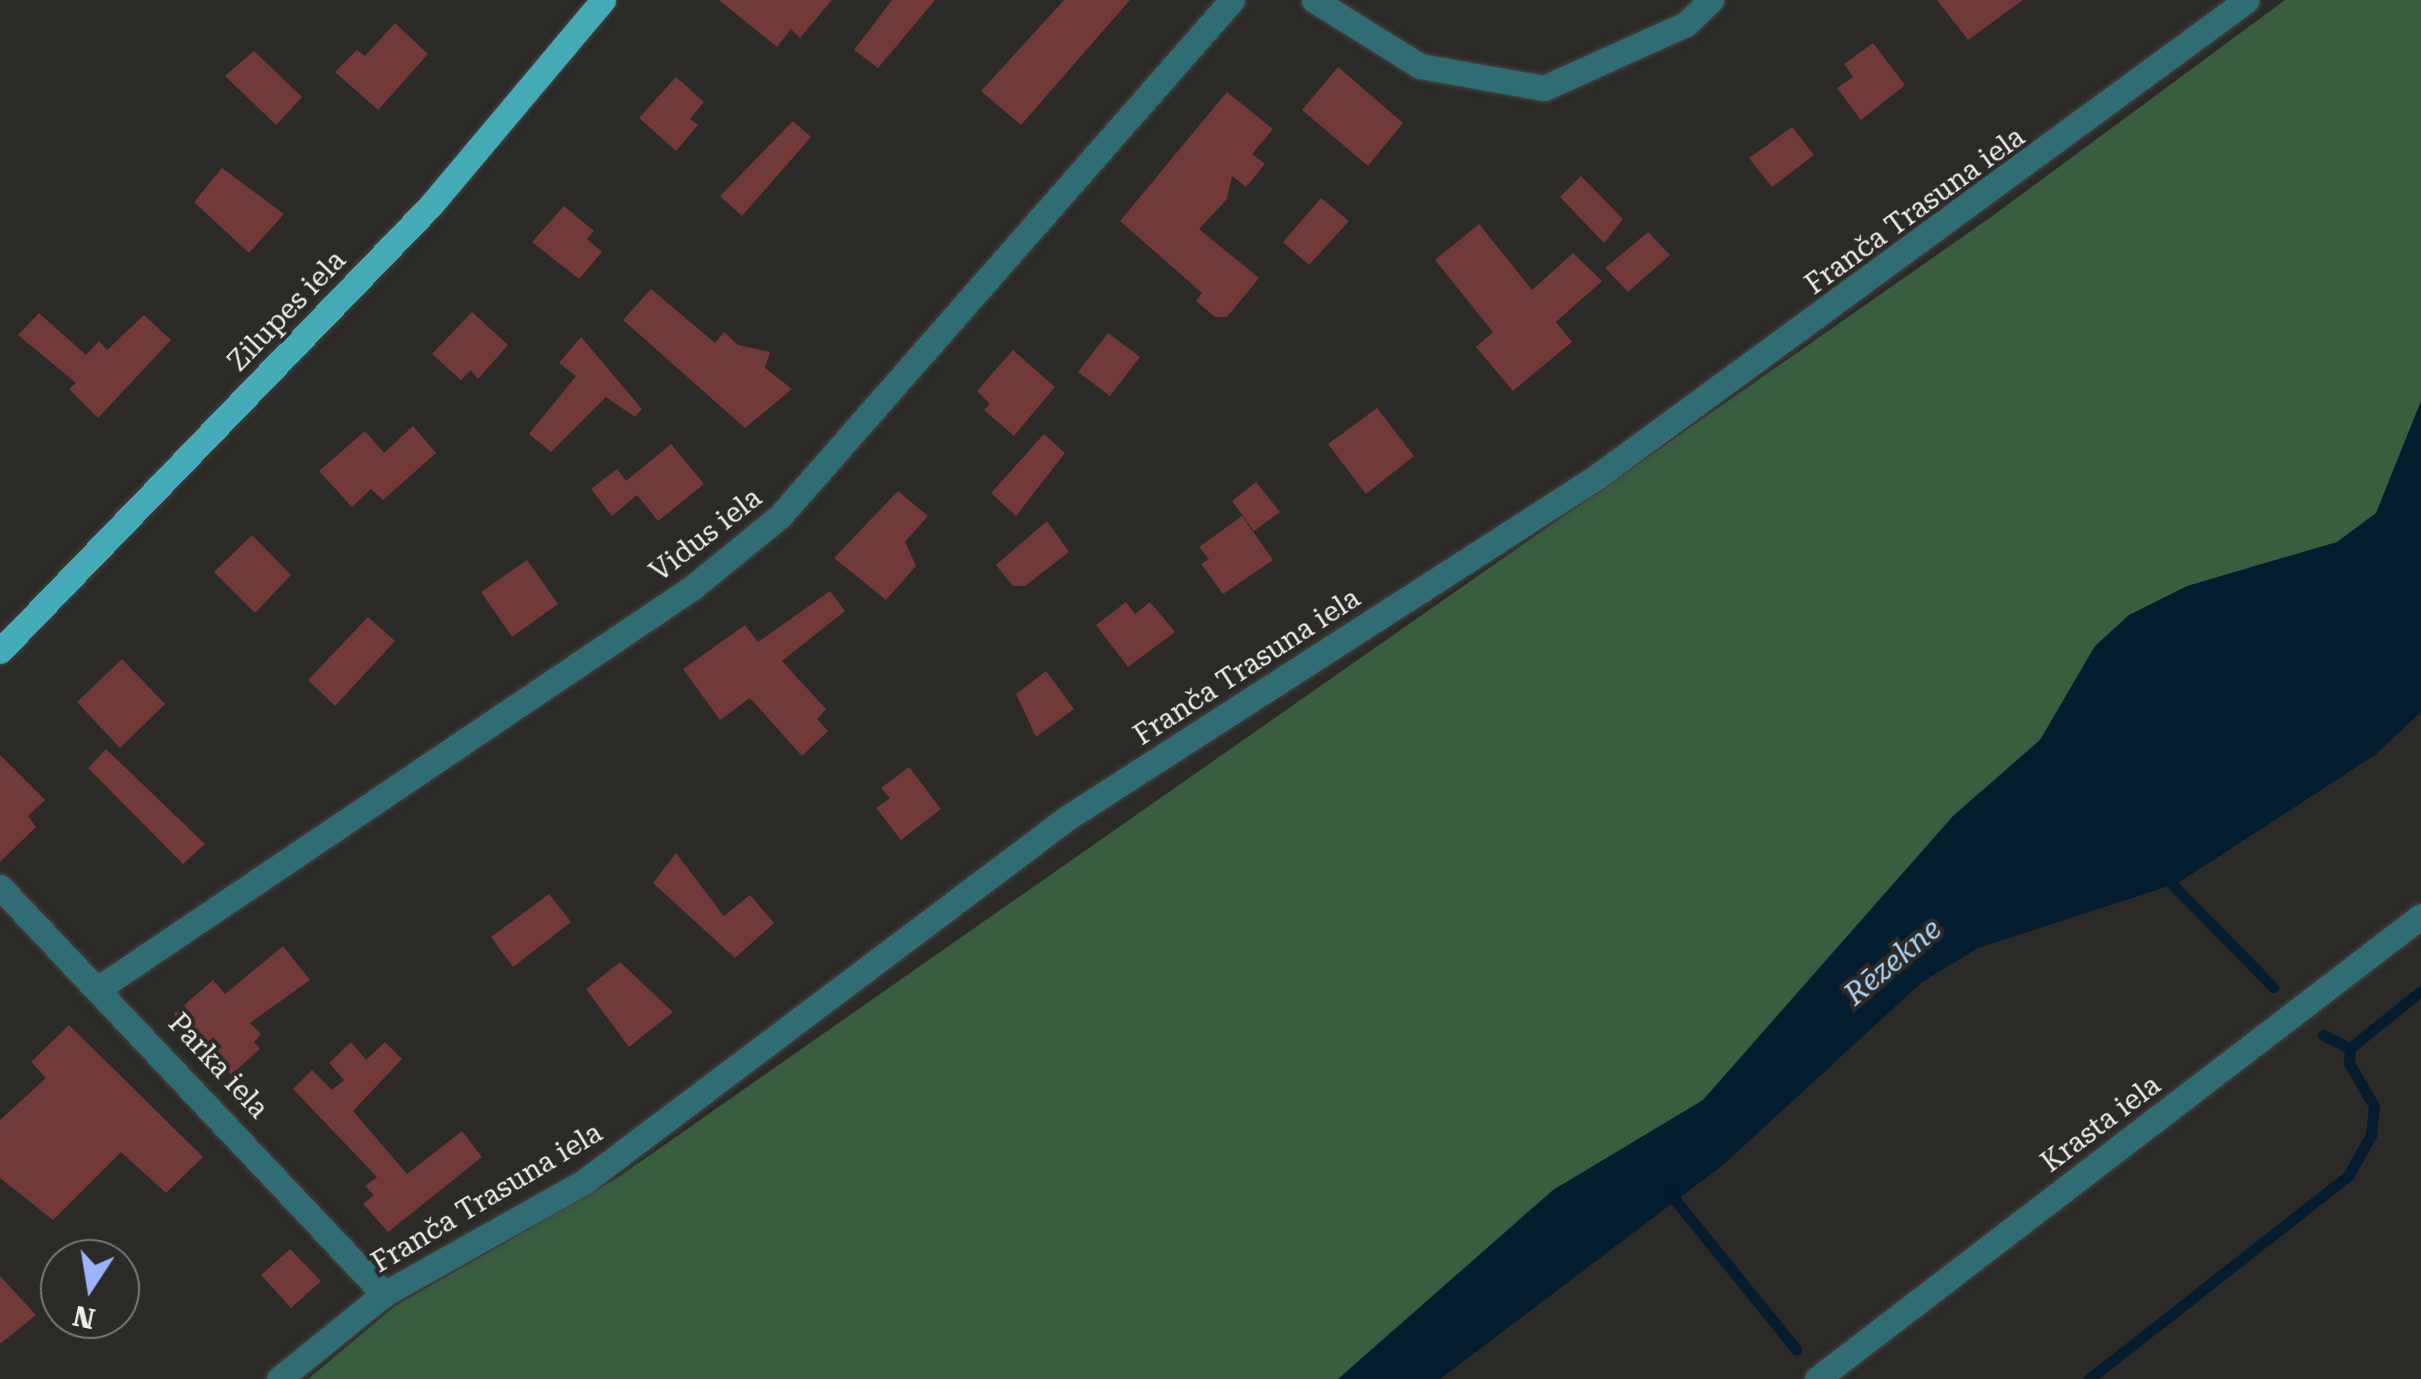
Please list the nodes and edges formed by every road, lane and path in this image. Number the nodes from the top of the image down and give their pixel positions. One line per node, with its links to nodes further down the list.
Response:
1 (604, 0): 6 (main road, Zilupes iela)
2 (1232, 0): 9 (street, Vidus iela)
3 (1314, 0): 4 (street)
4 (1711, 0)
5 (2247, 0): 10 (street, Franča Trasuna iela)
6 (0, 651)
7 (0, 887): 9 (street, Parka iela)
8 (2421, 916): 12 (street, Krasta iela)
9 (102, 986): 10 (street, Parka iela)
10 (384, 1294): 11 (street, Franča Trasuna iela)
11 (279, 1379)
12 (1818, 1379)

